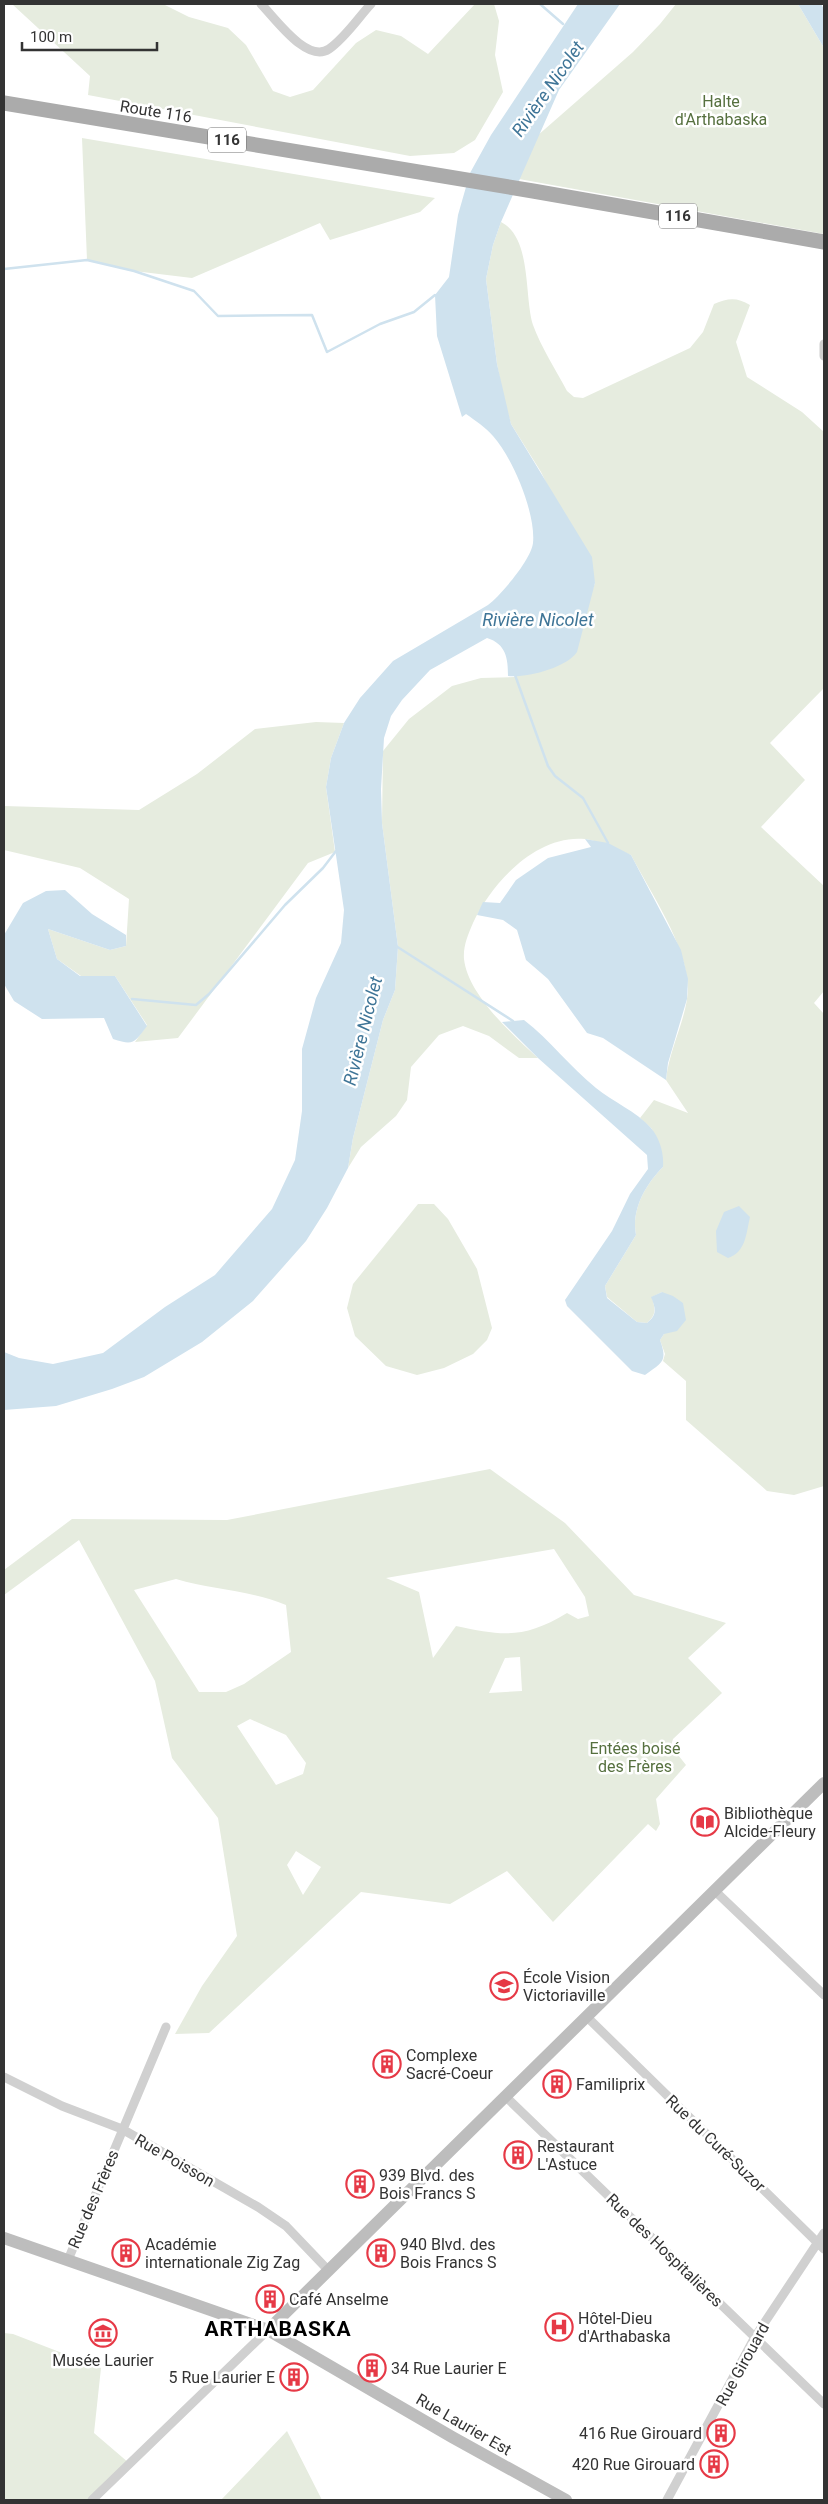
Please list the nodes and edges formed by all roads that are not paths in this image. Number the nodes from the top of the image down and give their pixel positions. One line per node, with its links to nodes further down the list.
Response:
1 (261, 4): 2 (street)
2 (371, 4)
3 (4, 103): 4 (main road, Route 116 / 116)
4 (824, 242)
5 (824, 344): 6 (street)
6 (824, 356)
7 (824, 1783): 8 (street)
8 (715, 1891): 9 (street); 10 (street)
9 (824, 1996)
10 (587, 2016): 13 (street); 17 (street, Rue du Curé-Suzor)
11 (166, 2027): 14 (street, Rue des Frères)
12 (4, 2077): 14 (street, Rue Poisson)
13 (505, 2096): 20 (street); 22 (street, Rue des Hospitalières)
14 (122, 2129): 19 (street, Rue des Frères); 20 (street, Rue Poisson)
15 (824, 2233): 17 (street, Rue Girouard)
16 (4, 2238): 19 (street, Rue Laurier Est)
17 (817, 2241): 18 (street, Rue du Curé-Suzor); 22 (street, Rue Girouard)
18 (824, 2249)
19 (68, 2260): 21 (street, Rue Laurier Est)
20 (328, 2270): 21 (street)
21 (268, 2330): 24 (street); 25 (street, Rue Laurier Est)
22 (755, 2337): 23 (street, Rue des Hospitalières); 26 (street, Rue Girouard)
23 (824, 2404)
24 (92, 2500)
25 (566, 2500)
26 (668, 2500)

